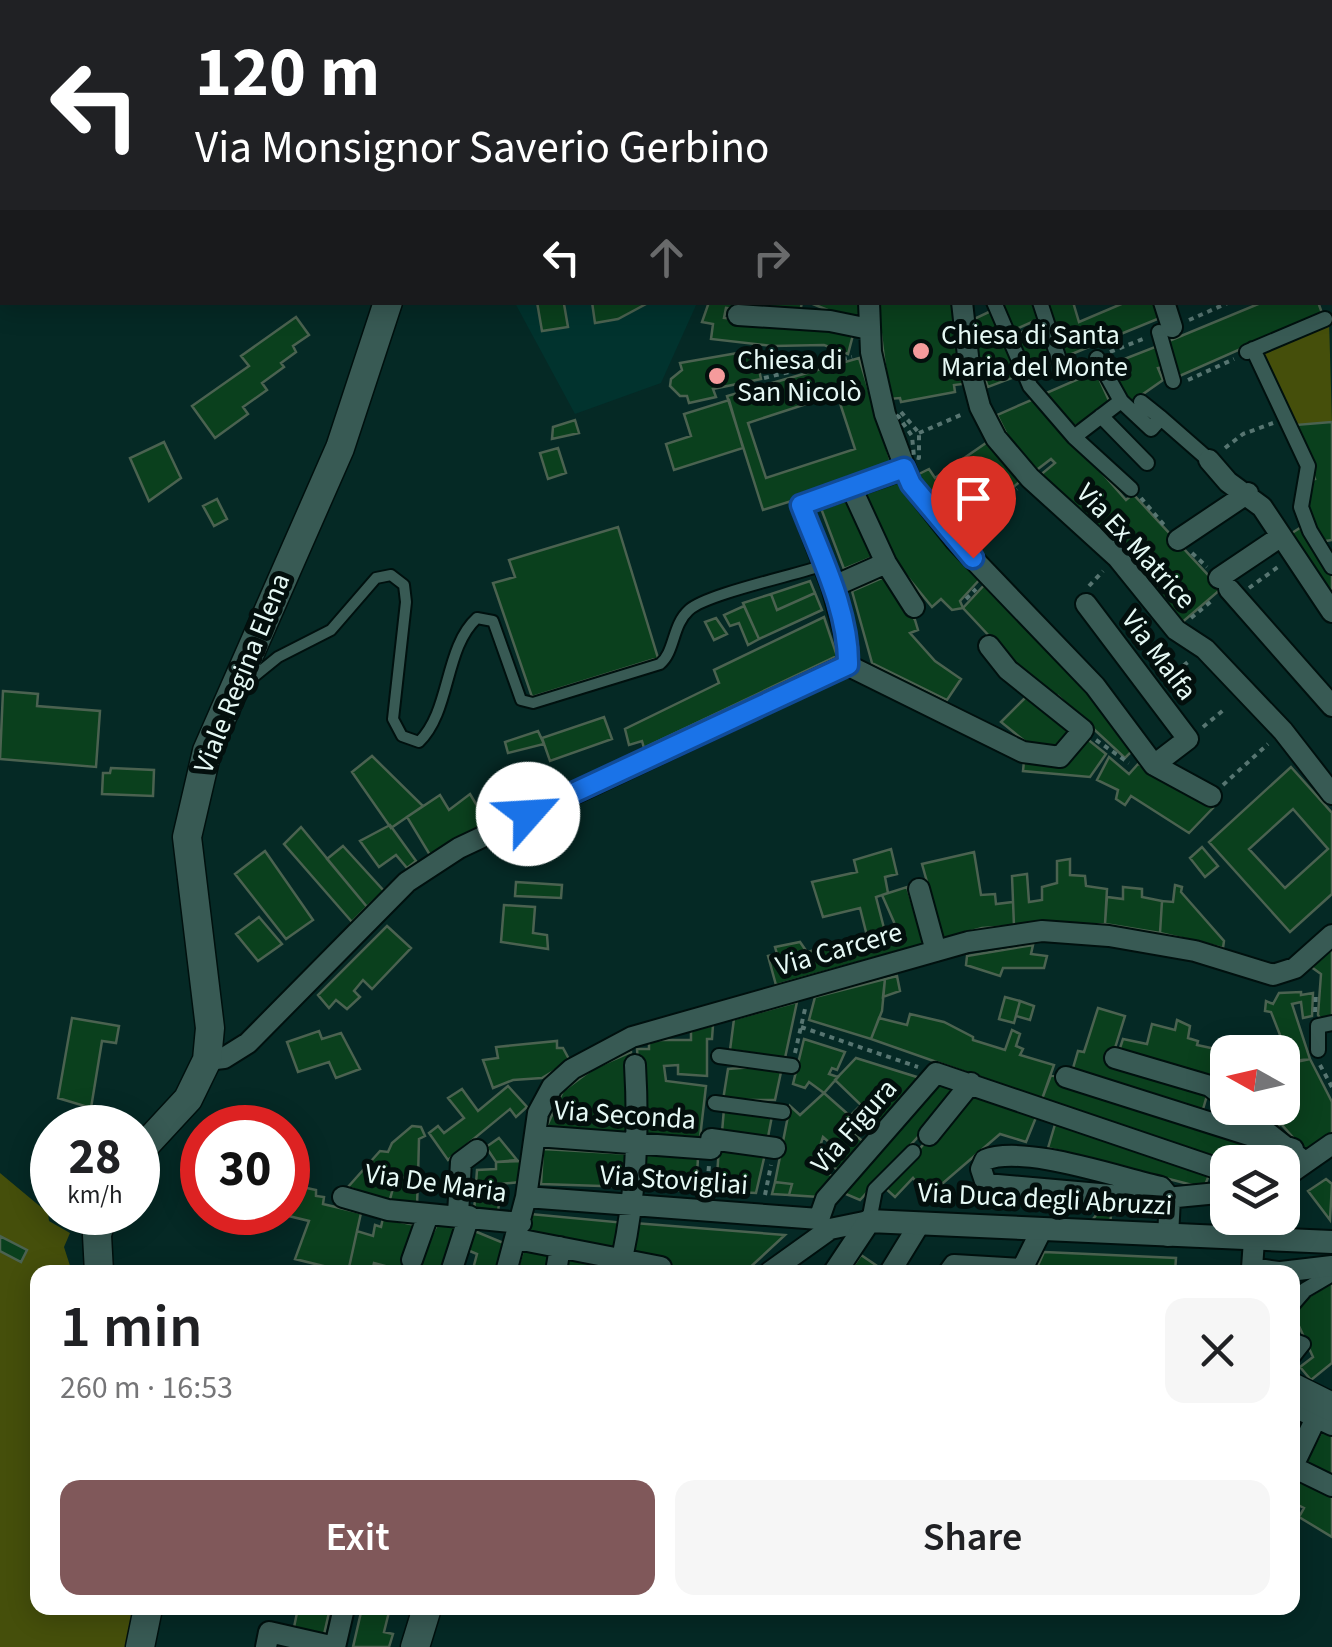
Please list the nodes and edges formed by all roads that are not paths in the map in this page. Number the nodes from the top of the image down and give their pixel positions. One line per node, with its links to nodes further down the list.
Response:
1 (387, 305): 36 (main road, Viale Regina Elena)
2 (869, 305): 9 (street)
3 (962, 305): 39 (street, Via Ex Matrice)
4 (995, 305): 18 (street)
5 (1041, 305): 12 (street)
6 (1164, 305): 10 (street)
7 (741, 309): 9 (street)
8 (1325, 319): 29 (street)
9 (869, 329): 21 (street)
10 (1166, 329): 13 (street)
11 (1097, 358): 14 (street)
12 (1063, 372)
13 (1172, 380)
14 (1121, 401): 16 (street); 17 (street)
15 (1140, 402): 17 (street)
16 (1101, 416): 18 (street); 20 (street)
17 (1161, 418): 19 (street)
18 (1074, 437): 23 (street)
19 (1209, 460): 24 (street)
20 (1147, 462)
21 (904, 468): 22 (street); 38 (street)
22 (851, 487): 27 (street); 28 (street)
23 (1131, 489)
24 (1248, 493): 25 (street); 26 (street)
25 (1280, 537): 33 (street); 37 (street)
26 (1178, 540)
27 (886, 563): 30 (street); 32 (street)
28 (824, 566): 30 (street); 36 (lane)
29 (1332, 567)
30 (832, 587): 35 (street)
31 (1086, 604): 38 (street, Via Malfa)
32 (914, 607)
33 (1332, 612)
34 (989, 646): 35 (street)
35 (848, 665): 48 (street)
36 (227, 702): 48 (main road, Viale Regina Elena)
37 (1332, 706)
38 (1150, 758): 40 (street)
39 (1332, 794)
40 (1211, 796)
41 (919, 889): 43 (street)
42 (1332, 935): 43 (street, Via Carcere)
43 (936, 951): 59 (street, Via Carcere)
44 (1332, 1022): 45 (street)
45 (1318, 1050)
46 (719, 1056): 50 (street)
47 (1115, 1058): 53 (street)
48 (207, 1060): 57 (main road)
49 (635, 1066): 60 (street)
50 (792, 1066)
51 (1066, 1077): 61 (street)
52 (970, 1083): 58 (street); 68 (street); 78 (street, Via Figura)
53 (1210, 1086)
54 (715, 1103): 55 (street)
55 (783, 1112)
56 (1260, 1125): 62 (street)
57 (160, 1130)
58 (929, 1134)
59 (536, 1136): 60 (street, Via Seconda); 71 (street, Via Carcere)
60 (640, 1144): 64 (street, Via Seconda); 73 (street)
61 (1267, 1145)
62 (1285, 1145)
63 (1331, 1146): 67 (street)
64 (775, 1148)
65 (478, 1150): 75 (street)
66 (913, 1152): 76 (street)
67 (1300, 1156)
68 (1210, 1166)
69 (1210, 1194): 72 (street)
70 (343, 1197): 74 (street, Via De Maria)
71 (526, 1197): 73 (street, Via Stovigliai); 80 (street, Via Carcere)
72 (1170, 1198): 72 (street); 82 (street)
73 (634, 1206): 78 (street, Via Stovigliai); 87 (street)
74 (428, 1215): 75 (street, Via De Maria); 86 (street)
75 (464, 1215): 80 (street, Via De Maria); 89 (street)
76 (870, 1221): 77 (street, Via Duca degli Abruzzi); 78 (street, Via Duca degli Abruzzi); 93 (street)
77 (920, 1223): 79 (street, Via Duca degli Abruzzi); 94 (street)
78 (824, 1224): 92 (street, Via Duca degli Abruzzi)
79 (1042, 1229): 82 (street, Via Duca degli Abruzzi); 95 (street)
80 (519, 1231): 85 (street, Via De Maria); 90 (street, Via Carcere)
81 (97, 1235): 88 (main road)
82 (1168, 1236): 83 (street, Via Duca degli Abruzzi)
83 (1254, 1240): 84 (street, Via Duca degli Abruzzi); 96 (street)
84 (1332, 1242)
85 (560, 1247): 87 (street, Via De Maria); 91 (street)
86 (412, 1260)
87 (616, 1263)
88 (99, 1265)
89 (453, 1265)
90 (508, 1265)
91 (557, 1265)
92 (778, 1265)
93 (839, 1265)
94 (894, 1265)
95 (1024, 1265)
96 (1252, 1265)
97 (1332, 1266): 98 (street)
98 (1300, 1270)
99 (1332, 1274): 100 (street)
100 (1300, 1296)
101 (1300, 1394): 103 (main road)
102 (1300, 1409): 103 (street)
103 (1327, 1417): 104 (street)
104 (1300, 1457)
105 (1300, 1470): 106 (street)
106 (1332, 1486)
107 (147, 1615): 110 (main road)
108 (342, 1615): 112 (street)
109 (425, 1615): 113 (main road)
110 (140, 1647)
111 (266, 1647): 112 (street)
112 (335, 1647)
113 (414, 1647)

